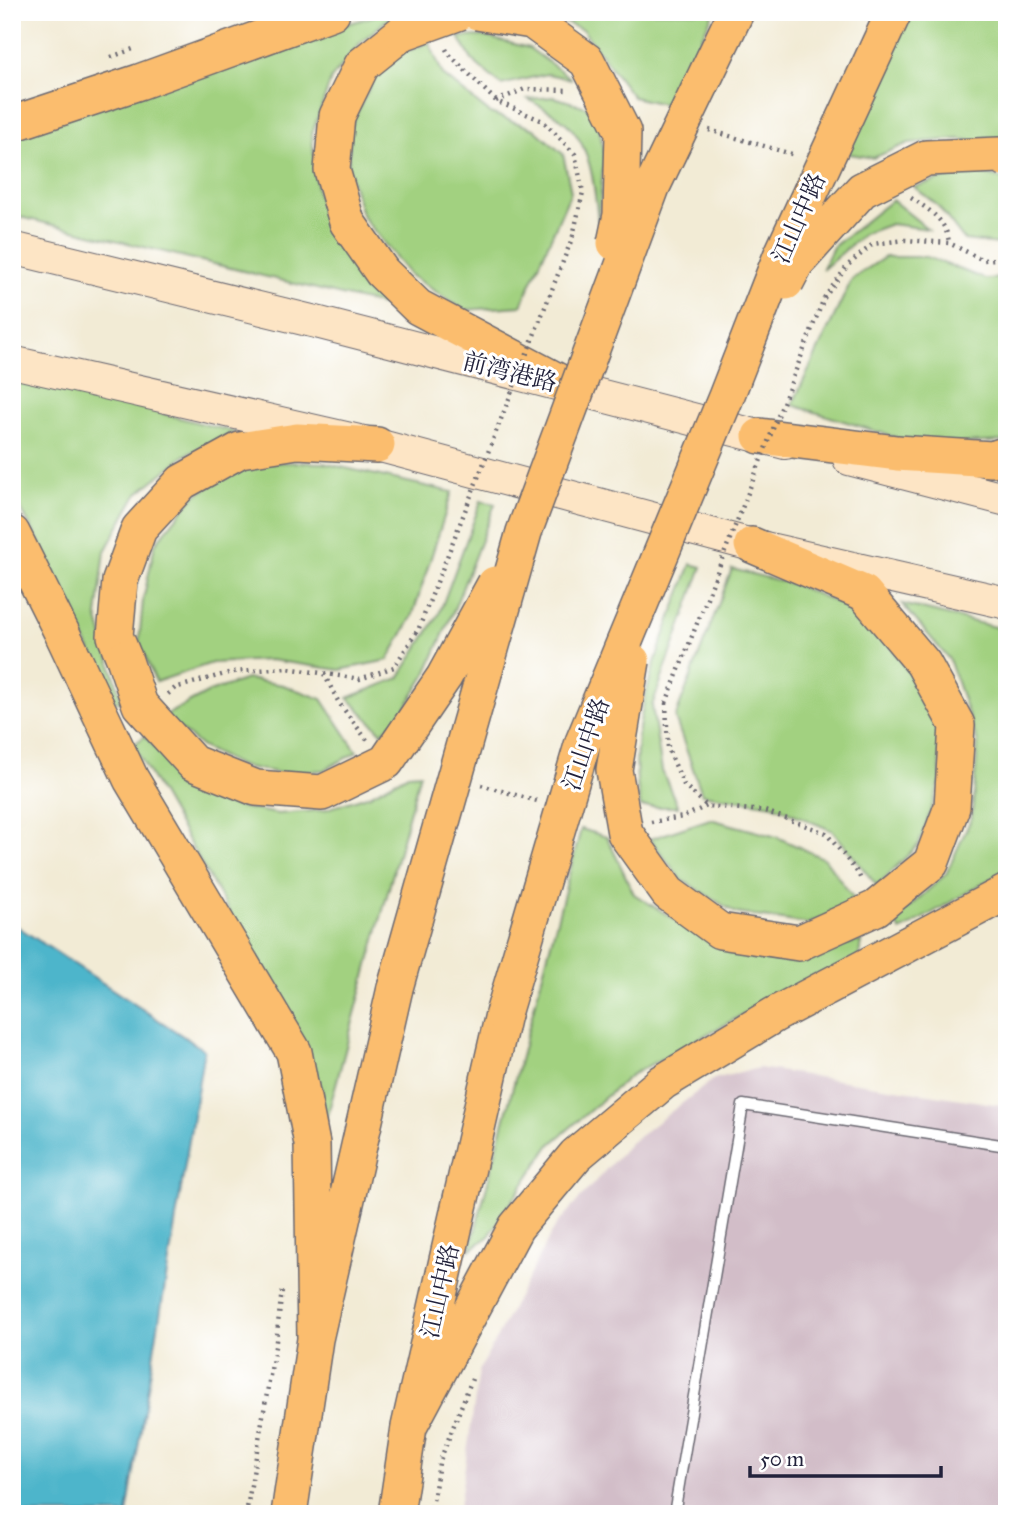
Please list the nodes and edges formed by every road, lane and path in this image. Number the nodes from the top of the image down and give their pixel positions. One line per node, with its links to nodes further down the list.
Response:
1 (332, 12): 11 (main road)
2 (460, 12): 21 (main road, bridge)
3 (477, 12): 19 (main road, bridge)
4 (736, 12): 19 (main road, bridge)
5 (894, 12): 22 (main road, 江山中路, bridge)
6 (443, 43): 10 (path)
7 (141, 47): 8 (path)
8 (102, 60)
9 (579, 93): 10 (path)
10 (496, 101): 32 (path, bridge)
11 (12, 124)
12 (708, 130): 13 (path)
13 (800, 157)
14 (1007, 159): 22 (main road, bridge)
15 (909, 196): 16 (path)
16 (949, 243): 18 (path); 37 (path, bridge)
17 (12, 248): 21 (main road, 前湾港路)
18 (1007, 258)
19 (591, 350): 27 (main road, bridge)
20 (12, 362): 24 (main road)
21 (567, 386): 23 (main road, 前湾港路)
22 (726, 397): 30 (main road, 江山中路, bridge)
23 (760, 436): 25 (main road); 26 (main road, 前湾港路)
24 (377, 446): 27 (main road, bridge); 29 (main road)
25 (1007, 454)
26 (1007, 500)
27 (524, 531): 43 (main road, bridge)
28 (12, 533): 43 (main road)
29 (752, 545): 30 (main road, bridge); 31 (main road)
30 (643, 599): 45 (main road, 江山中路, bridge)
31 (1007, 603)
32 (324, 674): 33 (path); 34 (path)
33 (165, 696)
34 (372, 747)
35 (476, 784): 36 (path)
36 (541, 803)
37 (707, 806): 38 (path); 39 (path)
38 (648, 822)
39 (862, 884)
40 (1007, 892): 45 (main road)
41 (1007, 1146): 50 (lane)
42 (282, 1286): 46 (path)
43 (315, 1339): 47 (main road)
44 (474, 1373): 49 (path)
45 (409, 1427): 48 (main road, 江山中路)
46 (246, 1514)
47 (289, 1514)
48 (396, 1514)
49 (431, 1514)
50 (674, 1514)

